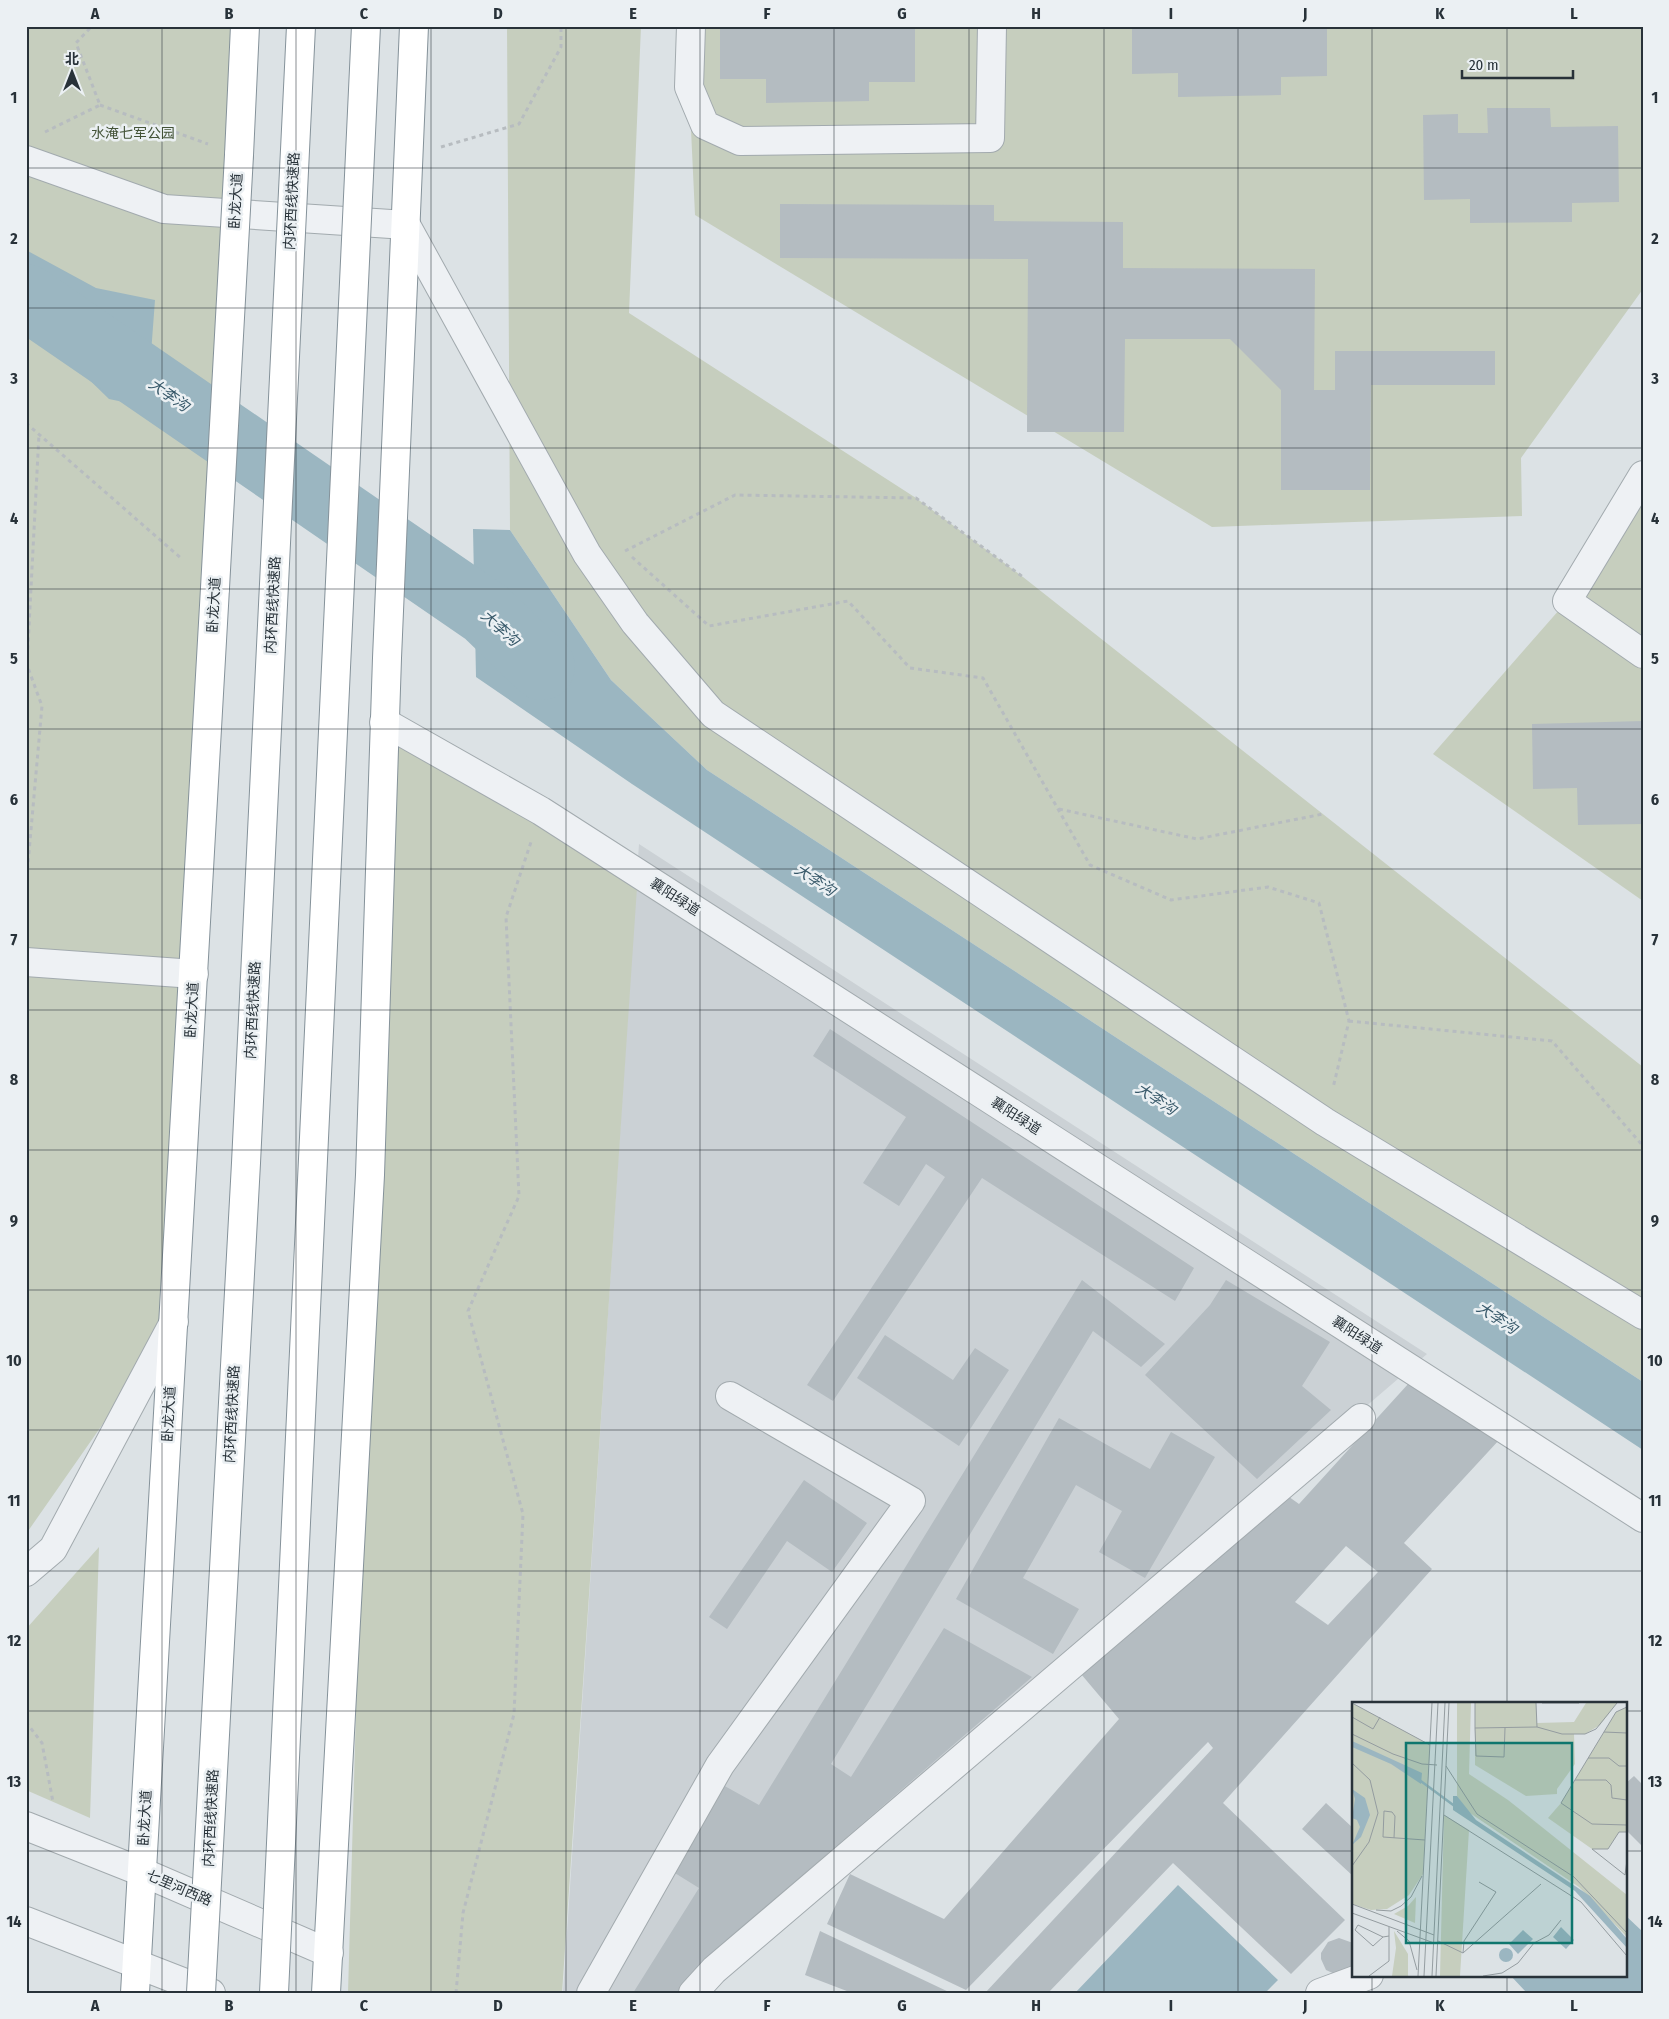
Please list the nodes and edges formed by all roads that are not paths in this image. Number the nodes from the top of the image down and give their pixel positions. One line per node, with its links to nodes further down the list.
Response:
1 (245, 26): 13 (highway, 卧龙大道, bridge)
2 (301, 26): 27 (highway, 内环西线快速路, bridge)
3 (366, 26): 29 (highway, bridge)
4 (414, 26): 8 (highway)
5 (691, 26): 6 (street)
6 (992, 26)
7 (26, 160): 8 (street)
8 (406, 225): 11 (highway); 14 (street)
9 (1643, 475): 10 (street)
10 (1643, 654)
11 (384, 722): 18 (street, 襄阳绿道); 23 (highway)
12 (26, 962): 13 (street)
13 (194, 974): 15 (highway, 卧龙大道)
14 (1643, 1315)
15 (174, 1322): 19 (street); 21 (highway, 卧龙大道)
16 (730, 1396): 31 (street)
17 (1361, 1418): 32 (street)
18 (1643, 1518)
19 (26, 1572)
20 (26, 1826): 21 (street, 七里河西路)
21 (142, 1872): 23 (street, 七里河西路); 24 (highway, 卧龙大道)
22 (26, 1921): 24 (street)
23 (330, 1952): 30 (highway)
24 (136, 1965): 26 (highway, 卧龙大道); 28 (street)
25 (1366, 1976): 33 (street)
26 (135, 1993)
27 (201, 1993)
28 (211, 1993)
29 (274, 1993)
30 (326, 1993)
31 (591, 1993)
32 (693, 1993)
33 (1320, 1993)

